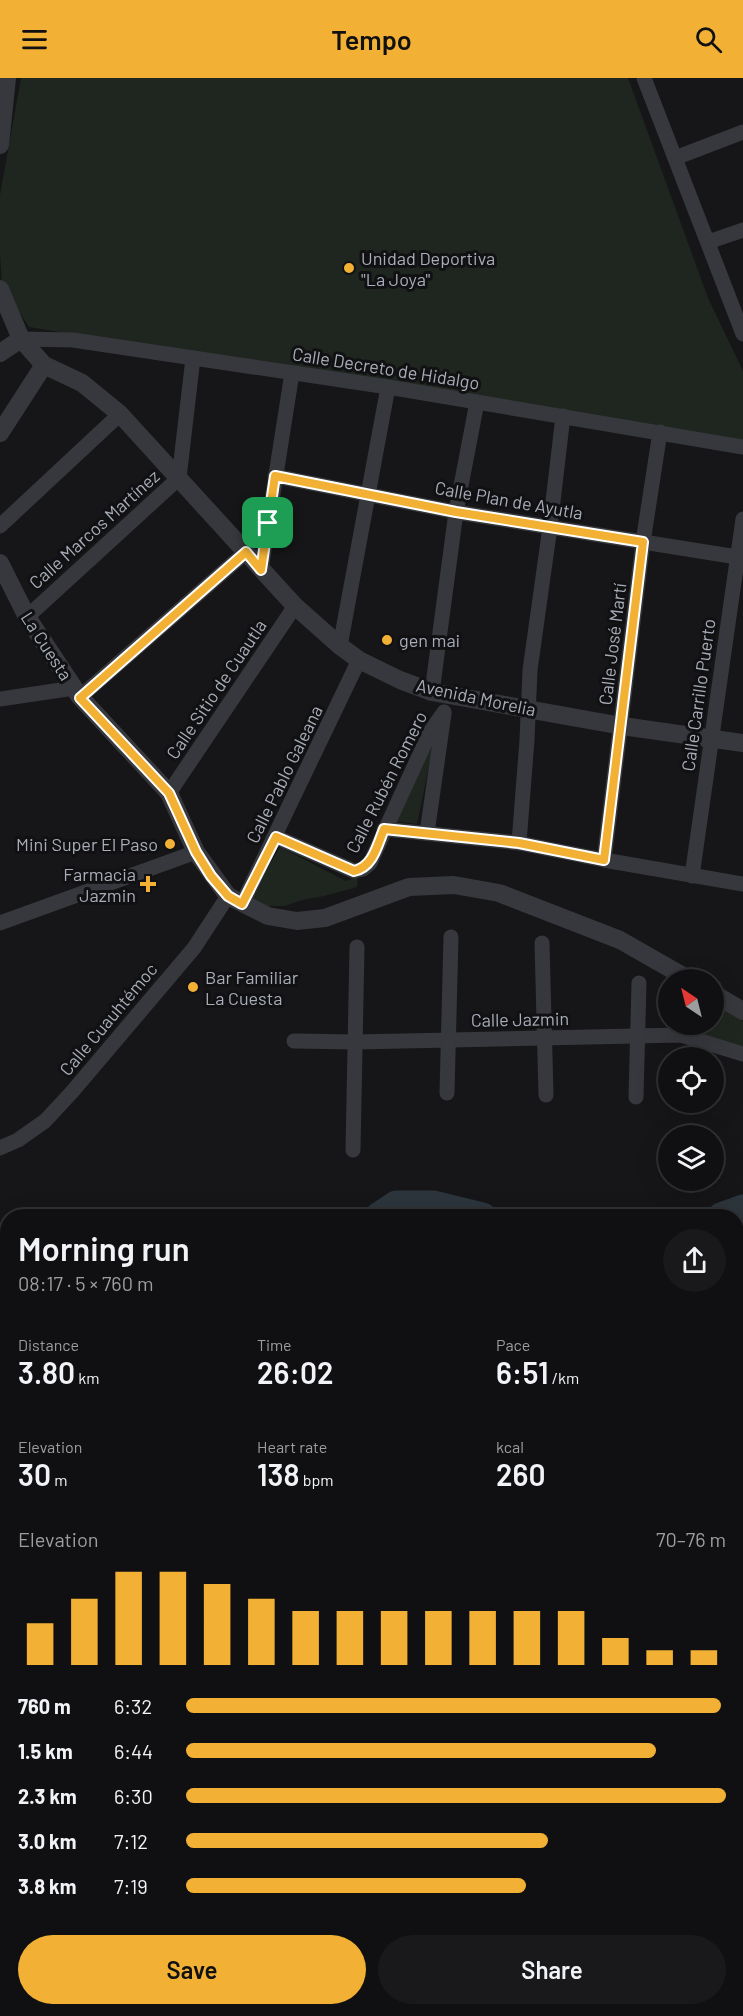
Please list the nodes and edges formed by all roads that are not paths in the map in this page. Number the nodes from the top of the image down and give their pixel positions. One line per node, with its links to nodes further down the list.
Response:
1 (8, 78): 4 (street)
2 (644, 78): 5 (street)
3 (743, 132): 5 (street)
4 (0, 145)
5 (675, 158): 7 (street)
6 (743, 230): 7 (street)
7 (708, 242): 9 (street)
8 (0, 288): 10 (street)
9 (742, 331)
10 (21, 339): 11 (street); 12 (street, Calle Decreto de Hidalgo); 13 (street)
11 (0, 353)
12 (193, 358): 14 (street, Calle Decreto de Hidalgo); 23 (street, Calle Marcos Martínez)
13 (44, 365): 17 (street, Avenida Morelia); 20 (street)
14 (292, 373): 15 (street, Calle Decreto de Hidalgo); 22 (street)
15 (388, 387): 16 (street, Calle Decreto de Hidalgo); 24 (street)
16 (477, 402): 18 (street, Calle Decreto de Hidalgo); 25 (street)
17 (120, 414): 23 (street, Avenida Morelia); 27 (street)
18 (563, 416): 19 (street, Calle Decreto de Hidalgo); 28 (street)
19 (660, 432): 21 (street, Calle Decreto de Hidalgo); 29 (street, Calle José Martí)
20 (0, 433)
21 (743, 447)
22 (275, 476): 24 (street, Calle Plan de Ayutla); 33 (street)
23 (179, 478): 30 (street, Avenida Morelia); 35 (street, Calle Marcos Martínez)
24 (367, 494): 25 (street, Calle Plan de Ayutla); 36 (street)
25 (456, 512): 28 (street, Calle Plan de Ayutla); 39 (street)
26 (743, 519): 31 (street, Calle Carrillo Puerto)
27 (0, 526)
28 (550, 527): 29 (street, Calle Plan de Ayutla); 41 (street)
29 (643, 542): 31 (street, Calle Plan de Ayutla); 43 (street, Calle José Martí)
30 (246, 552): 33 (street, Avenida Morelia); 38 (street)
31 (737, 556): 44 (street, Calle Carrillo Puerto)
32 (0, 563): 35 (street, La Cuesta)
33 (261, 570): 34 (street, Avenida Morelia)
34 (295, 606): 36 (street, Avenida Morelia); 46 (street, Calle Sitio de Cuautla)
35 (27, 617): 38 (street, La Cuesta)
36 (340, 646): 37 (street, Avenida Morelia)
37 (360, 660): 39 (street, Avenida Morelia); 49 (street, Calle Pablo Galeana)
38 (77, 693): 40 (street); 46 (street, La Cuesta)
39 (440, 693): 41 (street, Avenida Morelia); 42 (street)
40 (0, 699)
41 (527, 708): 43 (street, Avenida Morelia); 50 (street)
42 (444, 712): 47 (street, Calle Rubén Romero); 48 (street)
43 (622, 726): 44 (street, Avenida Morelia); 52 (street, Calle José Martí)
44 (713, 737): 45 (street, Avenida Morelia); 53 (street, Calle Carrillo Puerto)
45 (743, 743)
46 (169, 793): 51 (street, La Cuesta)
47 (384, 829): 48 (street); 49 (street, Calle Rubén Romero)
48 (427, 833): 50 (street)
49 (276, 837): 55 (street, Calle Pablo Galeana)
50 (519, 843): 52 (street)
51 (196, 852): 55 (street, La Cuesta); 56 (street)
52 (604, 860): 53 (street)
53 (692, 876): 54 (street)
54 (743, 884)
55 (235, 900): 60 (street); 75 (street, Calle Cuauhtémoc)
56 (0, 922)
57 (451, 937): 68 (street)
58 (542, 943): 67 (street)
59 (357, 947): 70 (street)
60 (671, 969)
61 (639, 983): 66 (street)
62 (724, 1000): 63 (street)
63 (743, 1011)
64 (658, 1033): 66 (street, Calle Jazmin)
65 (695, 1035): 71 (street, Calle Jazmin)
66 (636, 1036): 67 (street, Calle Jazmin); 74 (street)
67 (544, 1038): 68 (street, Calle Jazmin); 73 (street)
68 (448, 1040): 70 (street, Calle Jazmin); 72 (street)
69 (294, 1041): 70 (street, Calle Jazmin)
70 (356, 1042): 76 (street)
71 (743, 1054)
72 (447, 1093)
73 (546, 1095)
74 (636, 1096)
75 (0, 1148)
76 (353, 1150)

